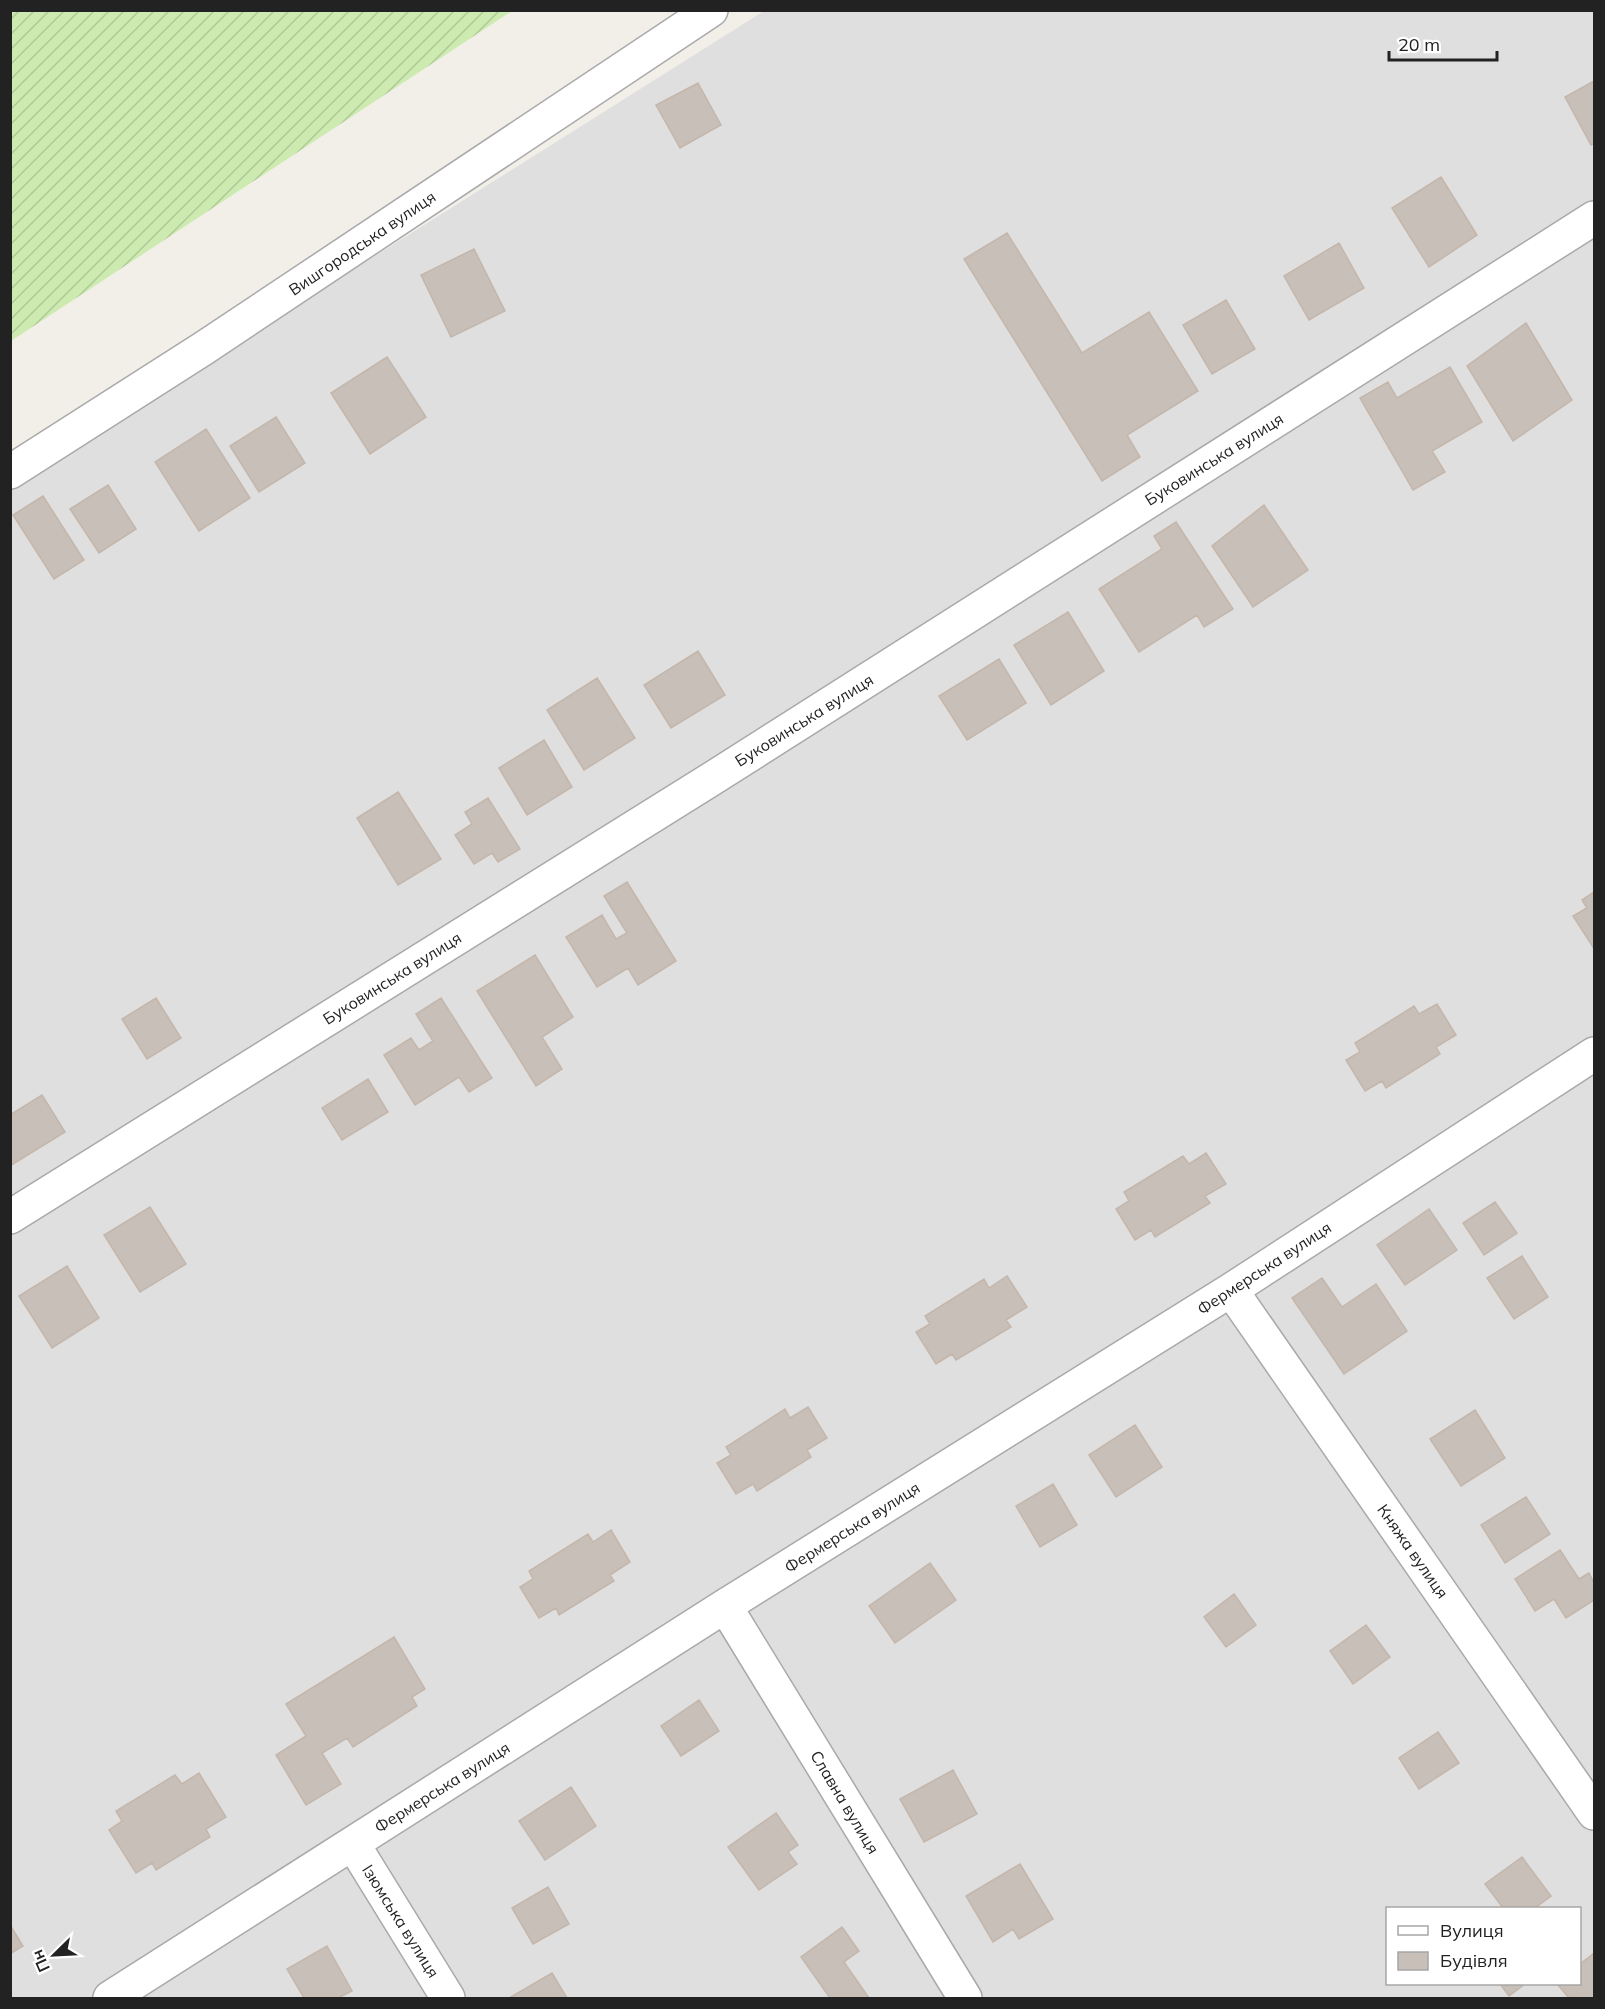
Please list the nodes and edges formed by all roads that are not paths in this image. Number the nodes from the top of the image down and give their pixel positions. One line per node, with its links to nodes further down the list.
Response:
1 (711, 10): 3 (street, Вишгородська вулиця)
2 (1594, 218): 5 (street, Буковинська вулиця)
3 (10, 472)
4 (1594, 1054): 6 (street, Фермерська вулиця)
5 (10, 1217)
6 (1231, 1290): 7 (street, Фермерська вулиця); 8 (street, Княжа вулиця)
7 (725, 1606): 9 (street, Фермерська вулиця); 12 (street, Славна вулиця)
8 (1594, 1813)
9 (353, 1844): 10 (street, Фермерська вулиця); 11 (street, Ізюмська вулиця)
10 (110, 1998)
11 (448, 1998)
12 (964, 1998)

